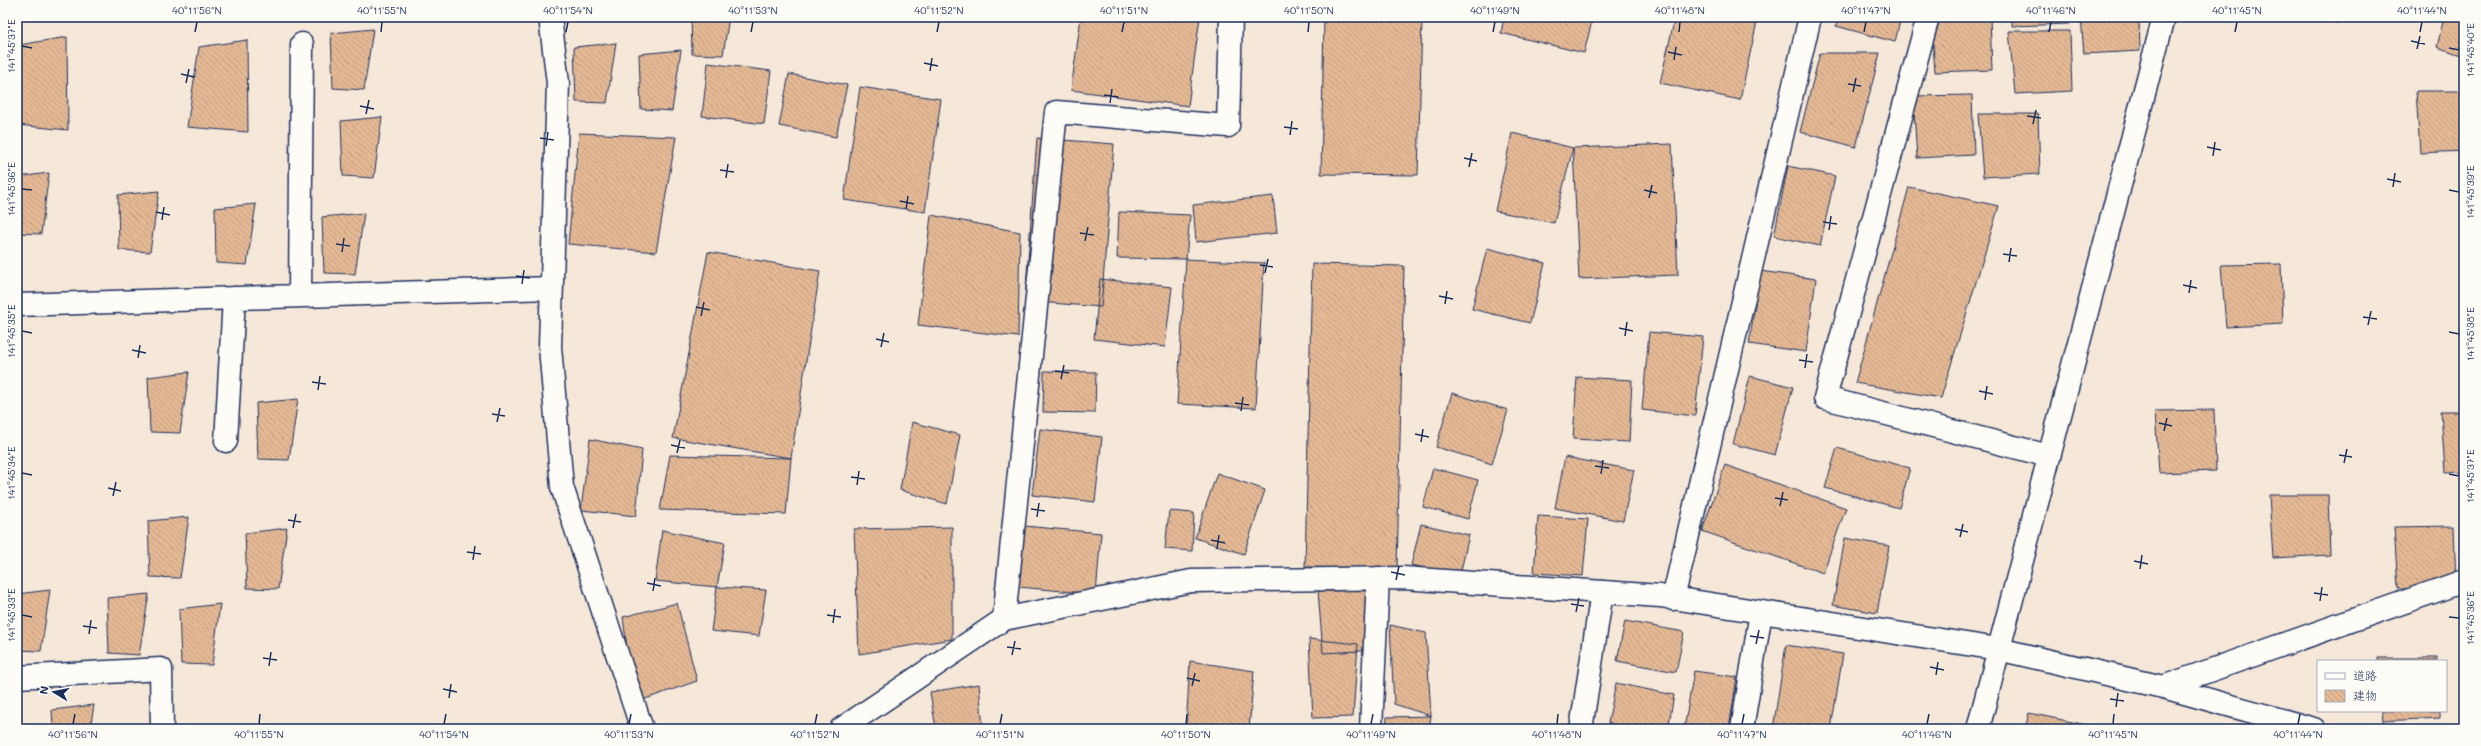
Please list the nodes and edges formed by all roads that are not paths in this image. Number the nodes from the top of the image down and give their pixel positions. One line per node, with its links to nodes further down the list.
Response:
1 (550, 17): 7 (street)
2 (1231, 17): 18 (street)
3 (1810, 17): 16 (street)
4 (1928, 17): 12 (street)
5 (2164, 17): 12 (street)
6 (302, 44): 8 (street)
7 (552, 288): 8 (street); 23 (street)
8 (300, 296): 9 (street)
9 (234, 298): 10 (street); 11 (street)
10 (17, 305)
11 (226, 441)
12 (2049, 456): 19 (street)
13 (1378, 578): 15 (street); 18 (street); 25 (street)
14 (2464, 581): 21 (street)
15 (1602, 592): 16 (street); 26 (street)
16 (1673, 598): 17 (street)
17 (1761, 612): 19 (street); 27 (street)
18 (1004, 619): 24 (street)
19 (1998, 649): 21 (street); 28 (street)
20 (17, 676): 22 (street)
21 (2163, 687): 29 (street)
22 (162, 729)
23 (642, 729)
24 (841, 729)
25 (1371, 729)
26 (1581, 729)
27 (1742, 729)
28 (1978, 729)
29 (2314, 729)

